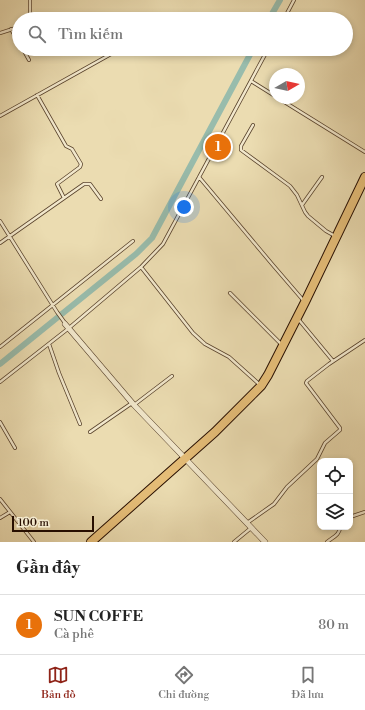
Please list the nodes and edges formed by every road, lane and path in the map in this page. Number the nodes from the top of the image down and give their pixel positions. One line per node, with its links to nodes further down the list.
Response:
1 (30, 0): 3 (lane)
2 (294, 0): 4 (lane)
3 (30, 12)
4 (288, 12)
5 (11, 29): 6 (lane)
6 (0, 33)
7 (27, 56): 10 (lane)
8 (107, 56): 13 (lane)
9 (264, 56): 11 (lane)
10 (29, 60)
11 (251, 81): 12 (lane); 19 (lane)
12 (269, 92)
13 (37, 95): 16 (lane); 22 (lane)
14 (288, 104): 18 (lane)
15 (0, 110): 16 (lane)
16 (1, 115)
17 (253, 125): 24 (lane)
18 (365, 152)
19 (199, 177): 30 (lane); 32 (lane)
20 (322, 177): 24 (lane)
21 (365, 177): 27 (main road)
22 (64, 198): 23 (lane); 26 (lane)
23 (101, 199)
24 (302, 206): 27 (lane)
25 (0, 221): 26 (lane)
26 (10, 236): 29 (lane); 33 (lane)
27 (337, 237): 32 (main road)
28 (133, 241): 33 (lane)
29 (0, 243)
30 (141, 267): 35 (lane); 43 (lane)
31 (230, 292): 38 (lane)
32 (305, 302): 34 (main road)
33 (53, 306): 35 (lane); 39 (lane)
34 (297, 318): 38 (main road); 40 (lane)
35 (67, 326): 37 (lane); 44 (street)
36 (365, 340): 40 (lane)
37 (49, 344): 42 (lane); 46 (lane)
38 (282, 345): 43 (main road)
39 (0, 347)
40 (333, 361): 55 (lane)
41 (172, 376): 44 (lane)
42 (0, 382)
43 (261, 386): 49 (main road)
44 (133, 404): 47 (lane); 49 (street)
45 (0, 422): 48 (lane)
46 (80, 424)
47 (90, 432)
48 (15, 448)
49 (185, 458): 55 (street); 57 (main road)
50 (0, 499): 51 (lane)
51 (10, 512): 54 (lane); 58 (lane)
52 (365, 512): 53 (lane)
53 (353, 516)
54 (0, 518)
55 (249, 526): 59 (lane); 60 (street)
56 (340, 530): 61 (lane)
57 (95, 541)
58 (34, 542)
59 (234, 542)
60 (265, 542)
61 (327, 542)

